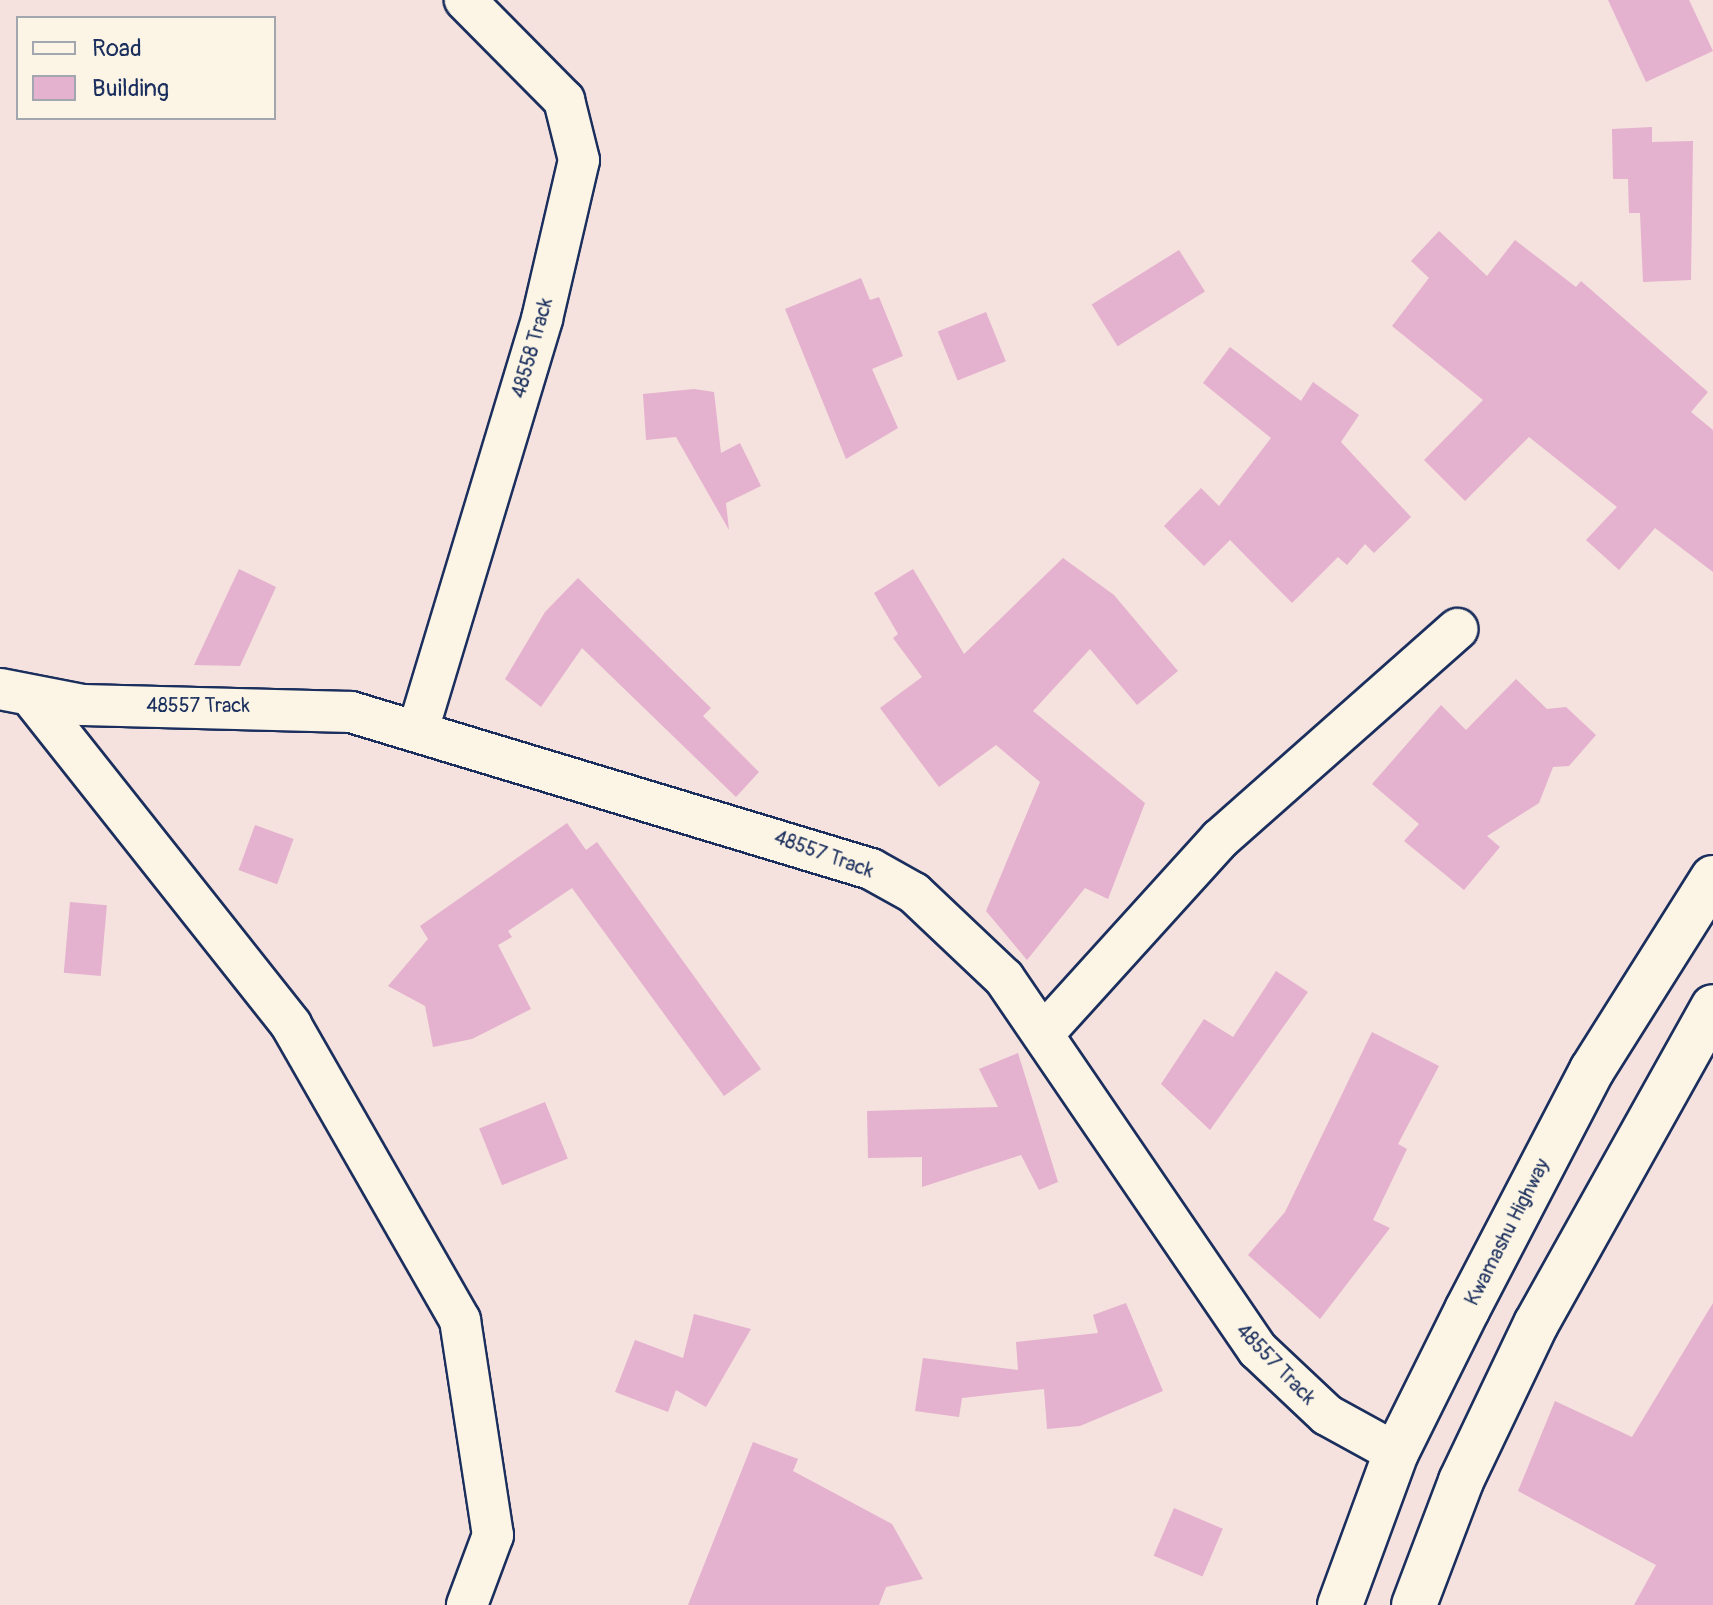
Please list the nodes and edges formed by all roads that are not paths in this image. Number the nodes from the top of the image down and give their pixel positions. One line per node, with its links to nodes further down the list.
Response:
1 (465, 0): 4 (street, 48558 Track)
2 (1457, 629): 7 (street)
3 (16, 694): 4 (street, 48557 Track); 9 (street)
4 (418, 730): 7 (street, 48557 Track)
5 (1713, 878): 8 (main road, Kwamashu Highway)
6 (1713, 1007): 11 (main road)
7 (1044, 1033): 8 (street, 48557 Track)
8 (1396, 1453): 10 (main road, Kwamashu Highway)
9 (467, 1605)
10 (1340, 1605)
11 (1414, 1605)

